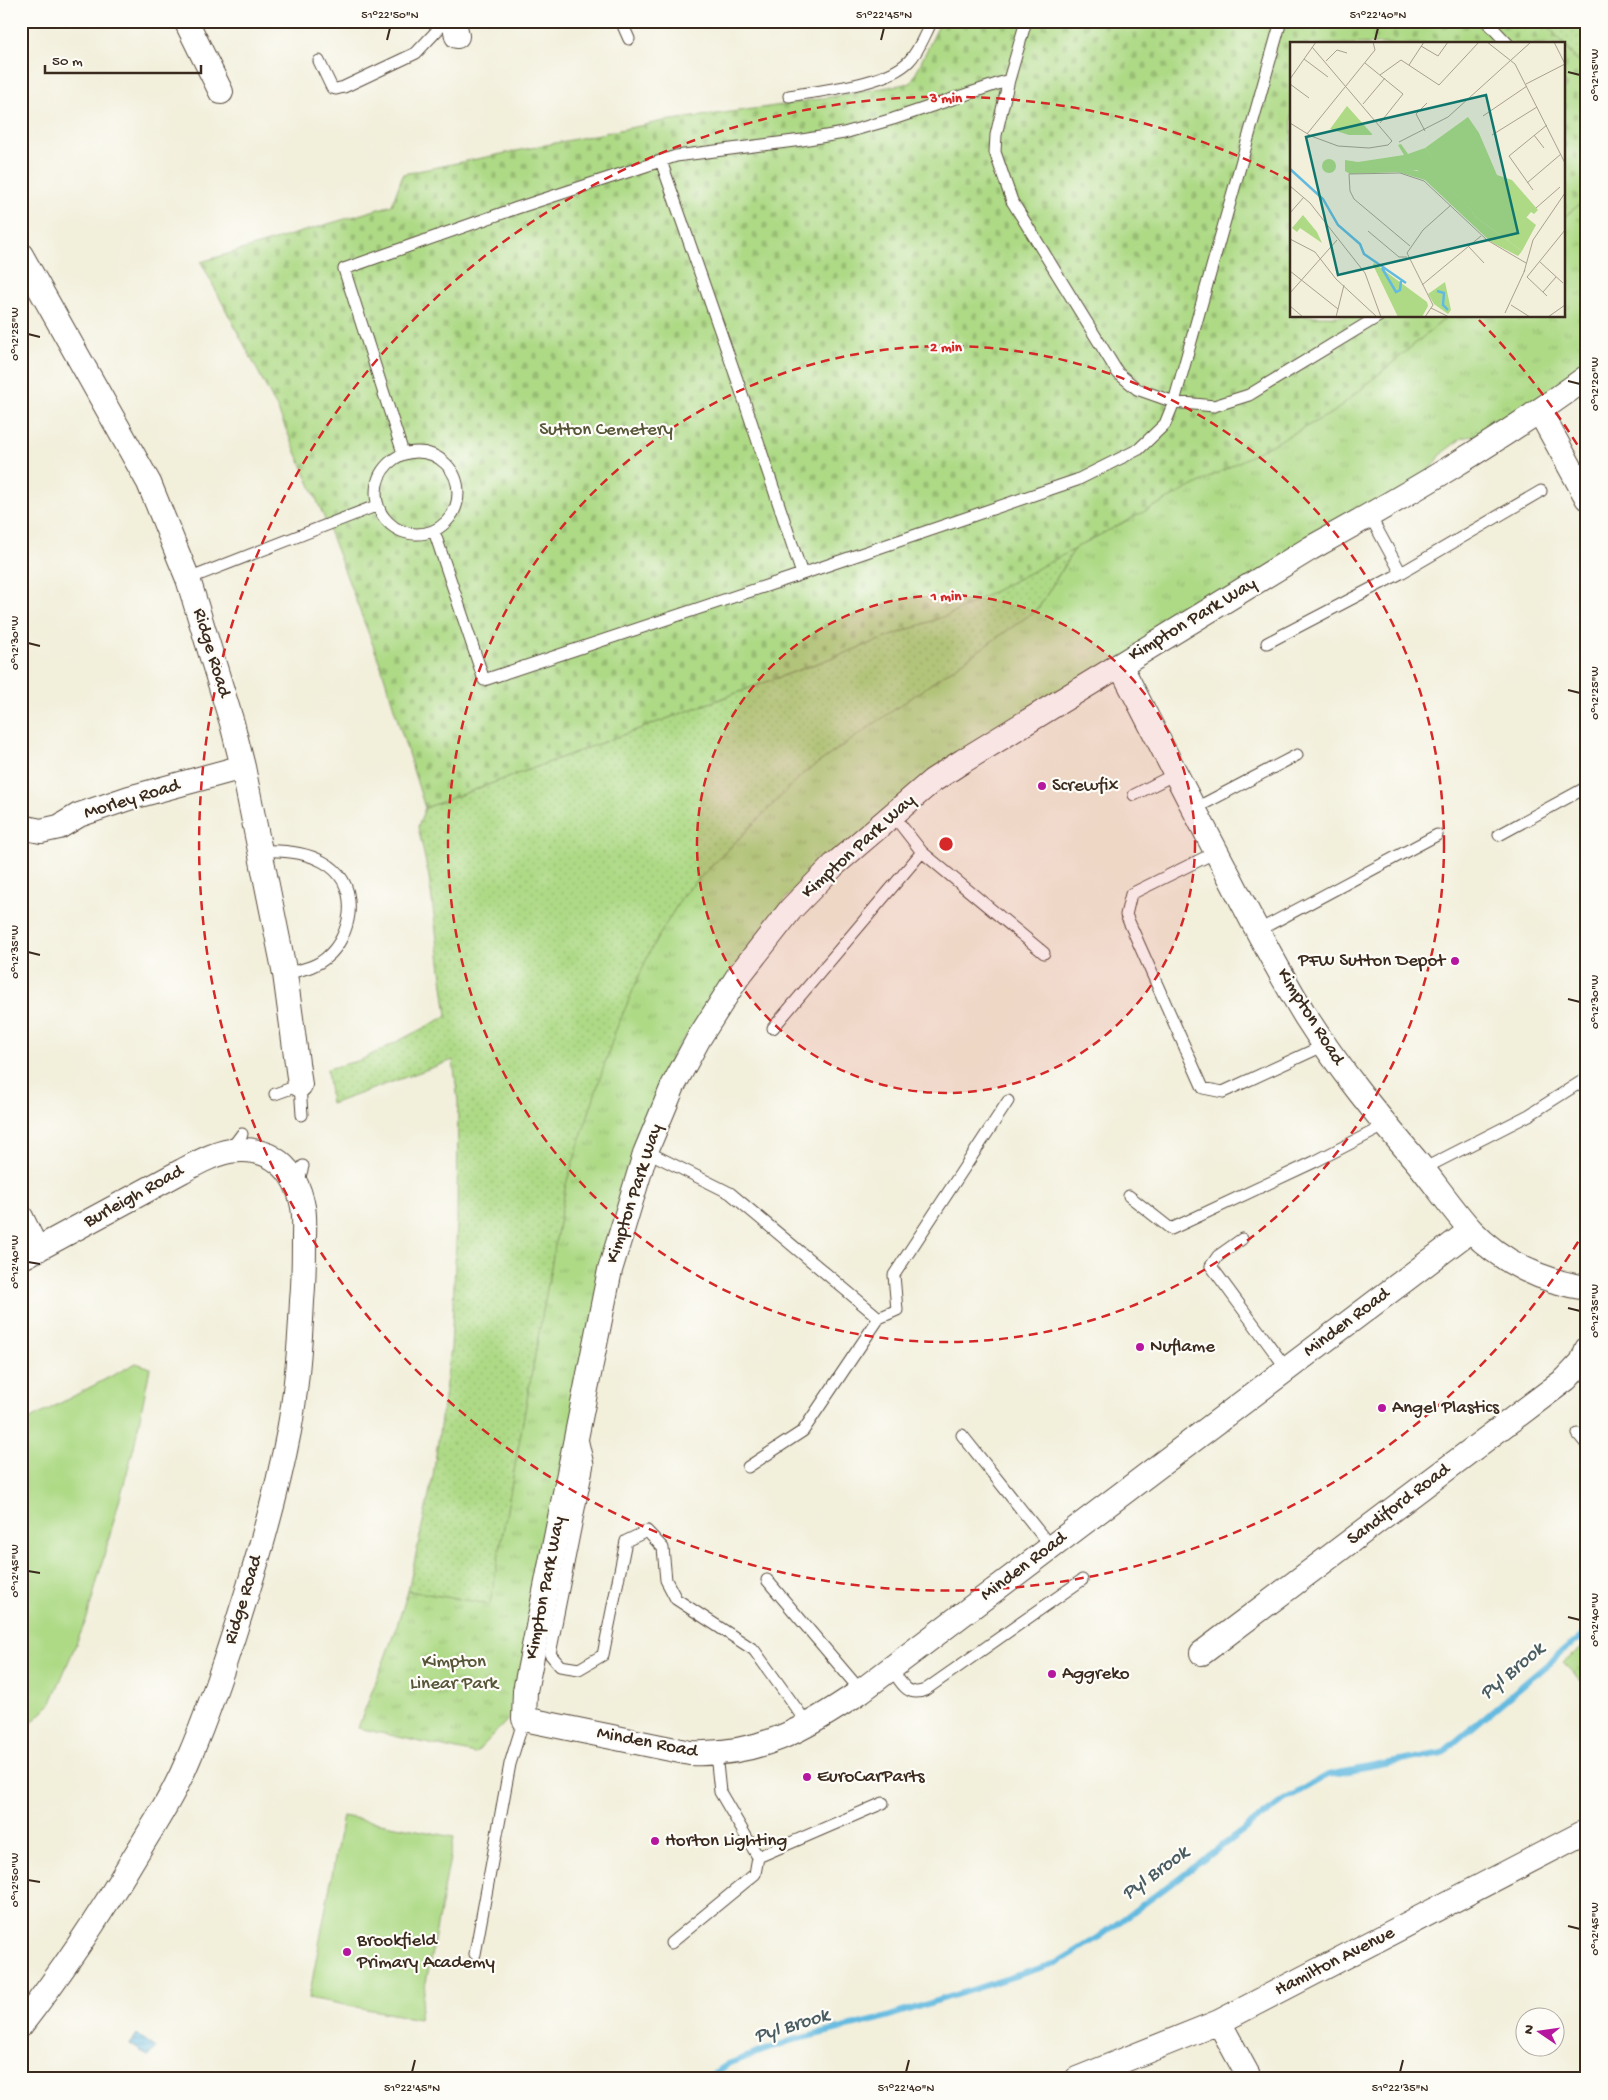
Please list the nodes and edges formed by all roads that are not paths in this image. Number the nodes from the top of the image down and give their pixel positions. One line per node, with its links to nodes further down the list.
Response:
1 (186, 21): 12 (street)
2 (621, 21): 8 (lane)
3 (932, 21): 13 (lane)
4 (1026, 21): 11 (lane)
5 (1281, 21): 18 (lane)
6 (1486, 21): 9 (lane)
7 (453, 26): 10 (lane)
8 (629, 39)
9 (1506, 42)
10 (319, 61)
11 (1009, 80): 14 (lane); 18 (lane)
12 (220, 92)
13 (789, 96)
14 (661, 161): 20 (lane); 27 (lane)
15 (21, 255): 28 (street, Ridge Road)
16 (1376, 318): 18 (lane)
17 (1587, 377): 19 (street, Kimpton Park Way)
18 (1174, 402): 27 (lane)
19 (1540, 412): 22 (street); 24 (street, Kimpton Park Way)
20 (403, 453): 23 (lane); 25 (lane)
21 (1541, 491): 26 (lane)
22 (1587, 498)
23 (378, 505): 25 (lane); 28 (lane)
24 (1370, 516): 26 (lane); 30 (street, Kimpton Park Way)
25 (434, 531): 27 (lane)
26 (1401, 573): 29 (lane)
27 (802, 574)
28 (188, 579): 32 (street, Ridge Road)
29 (1267, 643)
30 (1120, 665): 33 (street, Kimpton Road); 37 (street, Kimpton Park Way)
31 (1297, 754): 36 (lane)
32 (243, 767): 38 (street, Morley Road); 41 (street, Ridge Road)
33 (1175, 774): 35 (lane); 36 (street, Kimpton Road)
34 (1587, 787): 40 (lane)
35 (1134, 795)
36 (1194, 809): 43 (street, Kimpton Road)
37 (893, 815): 42 (lane); 56 (street, Kimpton Park Way)
38 (21, 826)
39 (1437, 835): 44 (lane)
40 (1499, 835)
41 (261, 851): 46 (street, Ridge Road); 46 (lane)
42 (922, 852): 45 (lane); 47 (lane)
43 (1216, 852): 44 (street, Kimpton Road); 48 (lane)
44 (1258, 931): 48 (street, Kimpton Road)
45 (1044, 953)
46 (285, 974): 50 (street, Ridge Road)
47 (773, 1028)
48 (1325, 1045): 54 (street, Kimpton Road)
49 (1587, 1078): 57 (lane)
50 (300, 1085): 51 (lane); 53 (lane)
51 (275, 1094)
52 (1008, 1101): 64 (lane)
53 (302, 1115)
54 (1386, 1125): 57 (street, Kimpton Road); 58 (lane)
55 (240, 1145): 62 (street, Burleigh Road); 87 (street, Ridge Road)
56 (646, 1151): 64 (lane); 67 (street, Kimpton Park Way)
57 (1423, 1169): 60 (street, Kimpton Road)
58 (1129, 1196)
59 (21, 1217): 62 (street)
60 (1471, 1230): 63 (street, Kimpton Road); 66 (street, Minden Road)
61 (1242, 1239): 66 (lane)
62 (29, 1254)
63 (1587, 1288)
64 (879, 1318): 71 (lane)
65 (1587, 1349): 75 (street, Sandiford Road)
66 (1286, 1368): 72 (street, Minden Road)
67 (579, 1424): 78 (street, Kimpton Park Way); 79 (lane)
68 (1578, 1434): 70 (lane)
69 (962, 1435): 72 (lane)
70 (1587, 1445)
71 (748, 1468)
72 (1051, 1547): 76 (street, Minden Road)
73 (767, 1580): 77 (lane)
74 (1082, 1580): 76 (lane)
75 (1202, 1653)
76 (891, 1668): 77 (street, Minden Road)
77 (861, 1690): 79 (street, Minden Road)
78 (524, 1718): 80 (street, Minden Road); 85 (lane)
79 (809, 1726): 80 (street, Minden Road)
80 (716, 1754): 83 (lane)
81 (883, 1803): 83 (lane)
82 (1587, 1831): 86 (street, Hamilton Avenue)
83 (758, 1857): 84 (lane)
84 (671, 1943)
85 (475, 1954)
86 (1219, 2022): 88 (street, Hamilton Avenue); 89 (street)
87 (21, 2025)
88 (1077, 2079)
89 (1250, 2079)

